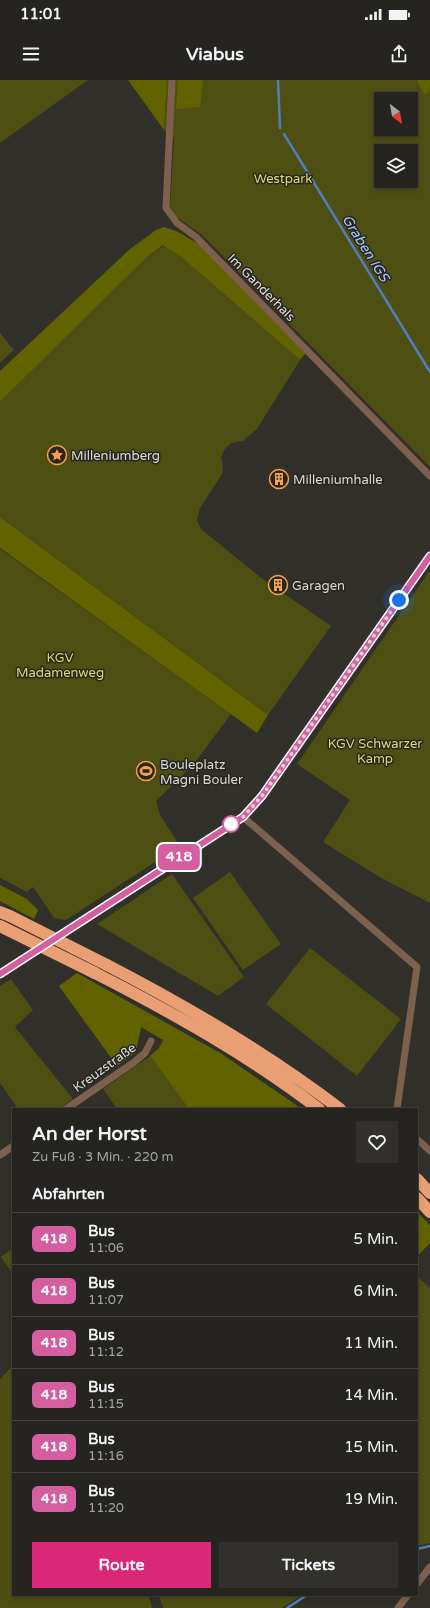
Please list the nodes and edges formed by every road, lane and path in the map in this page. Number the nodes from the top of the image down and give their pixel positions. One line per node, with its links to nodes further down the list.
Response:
1 (172, 80): 2 (street, Im Ganderhals)
2 (430, 476)
3 (430, 556): 4 (street)
4 (243, 817): 7 (street); 12 (street)
5 (5, 914): 11 (highway, bridge)
6 (0, 926): 10 (highway, bridge)
7 (0, 974)
8 (151, 1041): 9 (street, Kreuzstraße)
9 (67, 1108)
10 (318, 1108)
11 (339, 1108)
12 (397, 1108)
13 (418, 1140): 15 (street)
14 (12, 1147): 16 (street)
15 (430, 1151)
16 (0, 1155)
17 (418, 1180): 18 (highway)
18 (430, 1193)
19 (418, 1199): 20 (highway)
20 (430, 1212)
21 (430, 1567): 22 (street)
22 (418, 1583)
23 (407, 1596): 24 (street)
24 (398, 1608)

